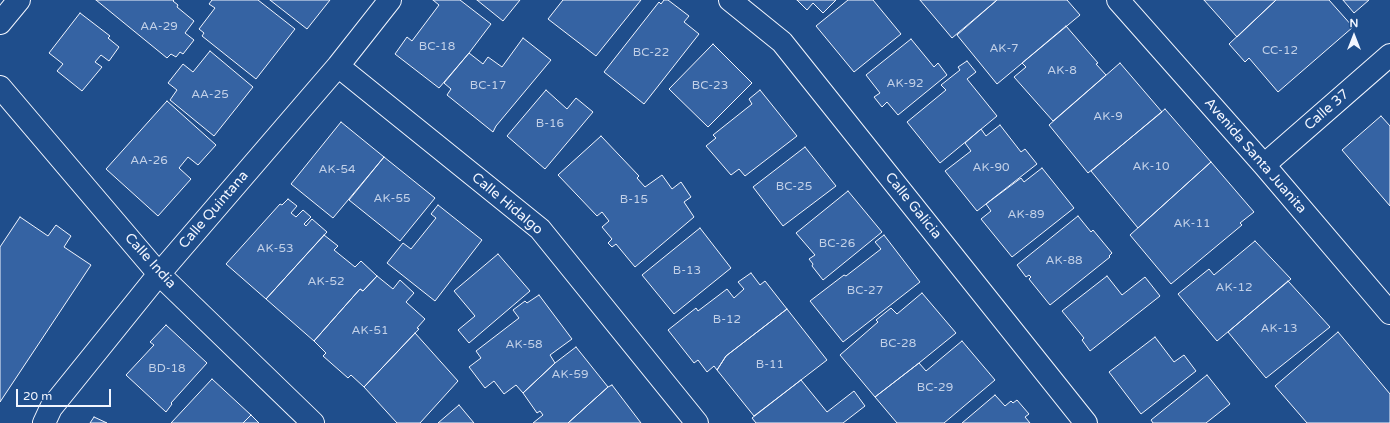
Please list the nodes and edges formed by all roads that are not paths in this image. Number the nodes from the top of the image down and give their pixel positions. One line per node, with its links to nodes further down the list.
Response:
1 (19, 0): 5 (street)
2 (390, 0): 7 (street, Calle Quintana)
3 (730, 0): 15 (street, Calle Galicia)
4 (1118, 0): 9 (street, Avenida Santa Juanita)
5 (0, 24)
6 (1390, 54): 9 (street, Calle 37)
7 (338, 66): 10 (street, Calle Quintana); 14 (street, Calle Hidalgo)
8 (0, 87): 10 (street, Calle India)
9 (1264, 165): 11 (street, Avenida Santa Juanita)
10 (159, 274): 12 (street, Calle Quintana); 13 (street, Calle India)
11 (1390, 313)
12 (44, 423)
13 (313, 423)
14 (697, 423)
15 (1086, 423)

